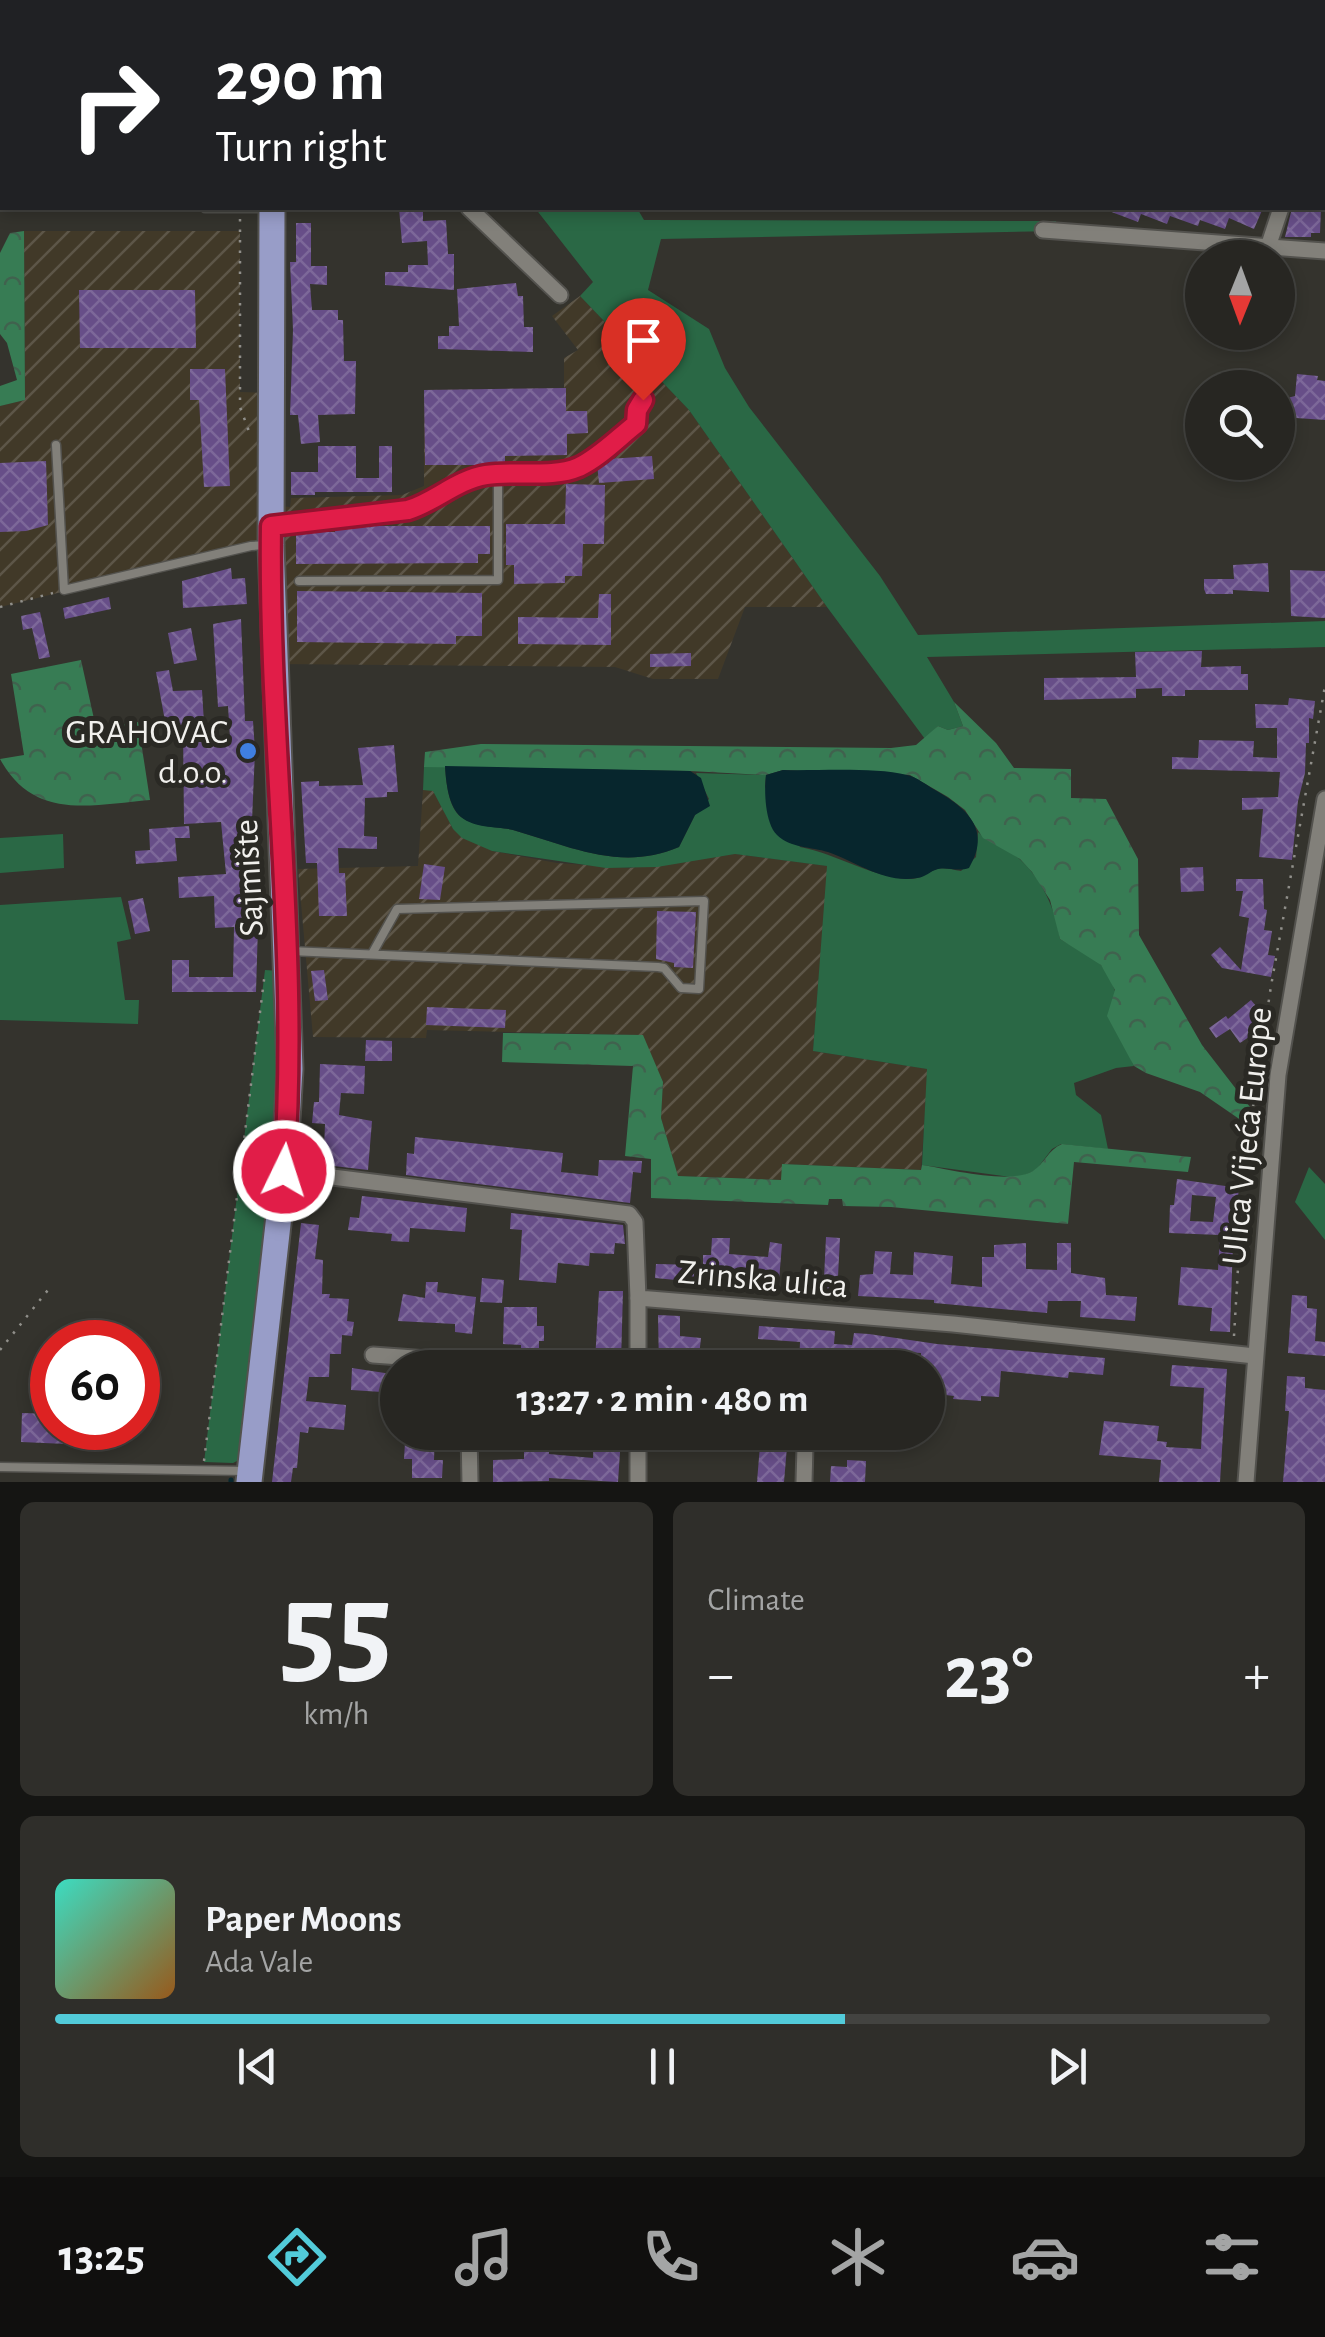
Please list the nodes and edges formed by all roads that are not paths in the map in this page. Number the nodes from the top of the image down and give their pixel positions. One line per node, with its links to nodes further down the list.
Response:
1 (272, 210): 13 (main road, Sajmište)
2 (470, 210): 9 (street)
3 (1280, 210): 5 (street)
4 (1043, 230): 6 (street)
5 (1270, 240)
6 (1185, 241)
7 (1295, 249): 8 (street)
8 (1325, 251)
9 (560, 295)
10 (643, 400): 12 (lane)
11 (56, 445): 13 (lane)
12 (498, 474): 13 (lane); 14 (lane)
13 (271, 536): 16 (main road, Sajmište)
14 (299, 581)
15 (1325, 799): 23 (street, Ulica Vijeća Europe)
16 (287, 950): 17 (lane); 18 (main road, Sajmište)
17 (372, 954): 17 (lane)
18 (284, 1171): 19 (street, Zrinska ulica); 28 (main road, Sajmište)
19 (638, 1298): 20 (street); 23 (street, Zrinska ulica)
20 (638, 1350)
21 (374, 1355): 22 (street)
22 (380, 1355)
23 (1255, 1356): 32 (street, Ulica Vijeća Europe)
24 (469, 1450): 29 (street)
25 (638, 1450): 30 (street)
26 (805, 1450): 31 (street)
27 (0, 1467): 28 (lane)
28 (250, 1476)
29 (470, 1482)
30 (638, 1482)
31 (804, 1482)
32 (1246, 1482)

